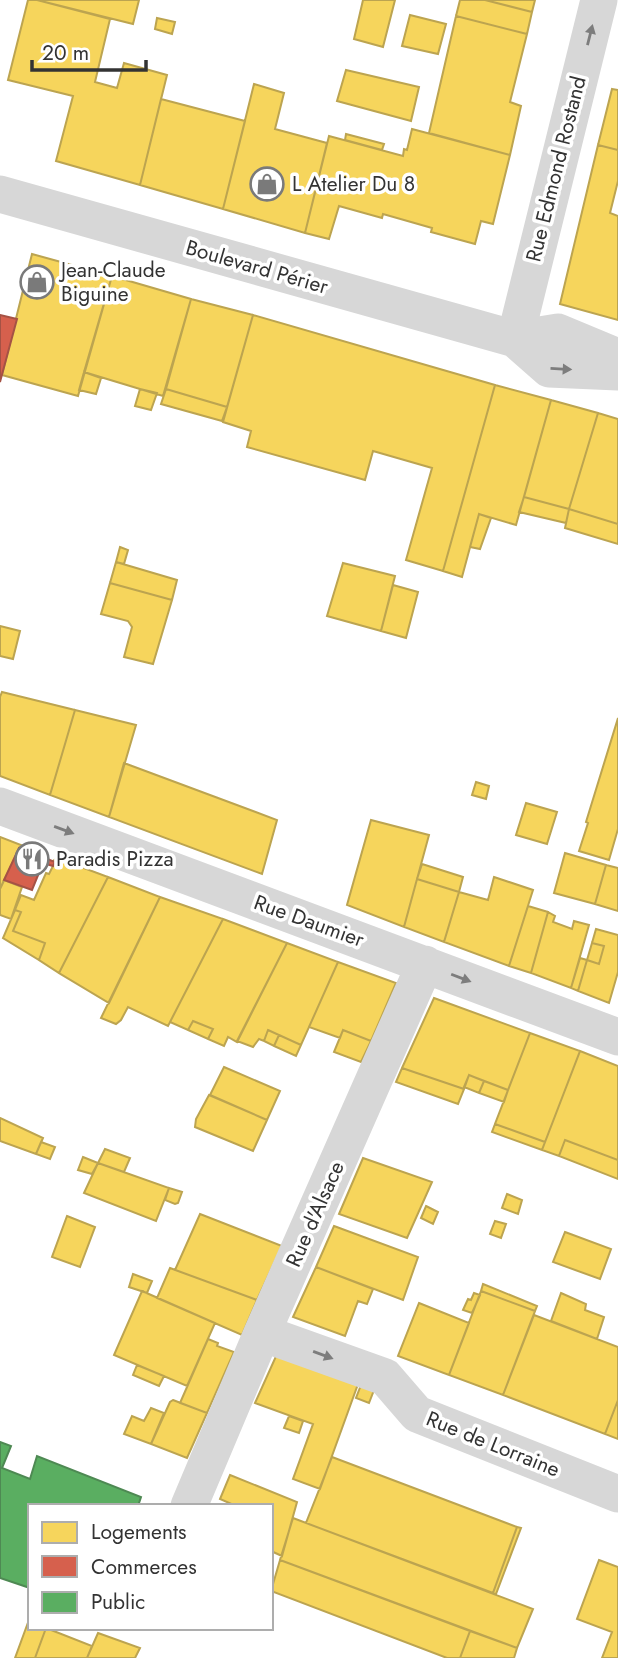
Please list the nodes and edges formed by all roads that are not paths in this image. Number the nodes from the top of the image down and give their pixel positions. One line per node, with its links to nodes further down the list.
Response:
1 (598, 0): 3 (street, Rue Edmond Rostand, one-way to 1)
2 (0, 194): 3 (street, Boulevard Périer)
3 (515, 339): 4 (street, Boulevard Périer); 5 (street, Boulevard Périer, one-way to 5)
4 (618, 357)
5 (618, 372)
6 (0, 806): 7 (street, Rue Daumier, one-way to 7)
7 (425, 964): 8 (street, Rue Daumier, one-way to 8); 9 (street, Rue d'Alsace)
8 (618, 1037)
9 (262, 1334): 10 (street, Rue de Lorraine, one-way to 10); 11 (street, Rue d'Alsace)
10 (618, 1494)
11 (190, 1504)

